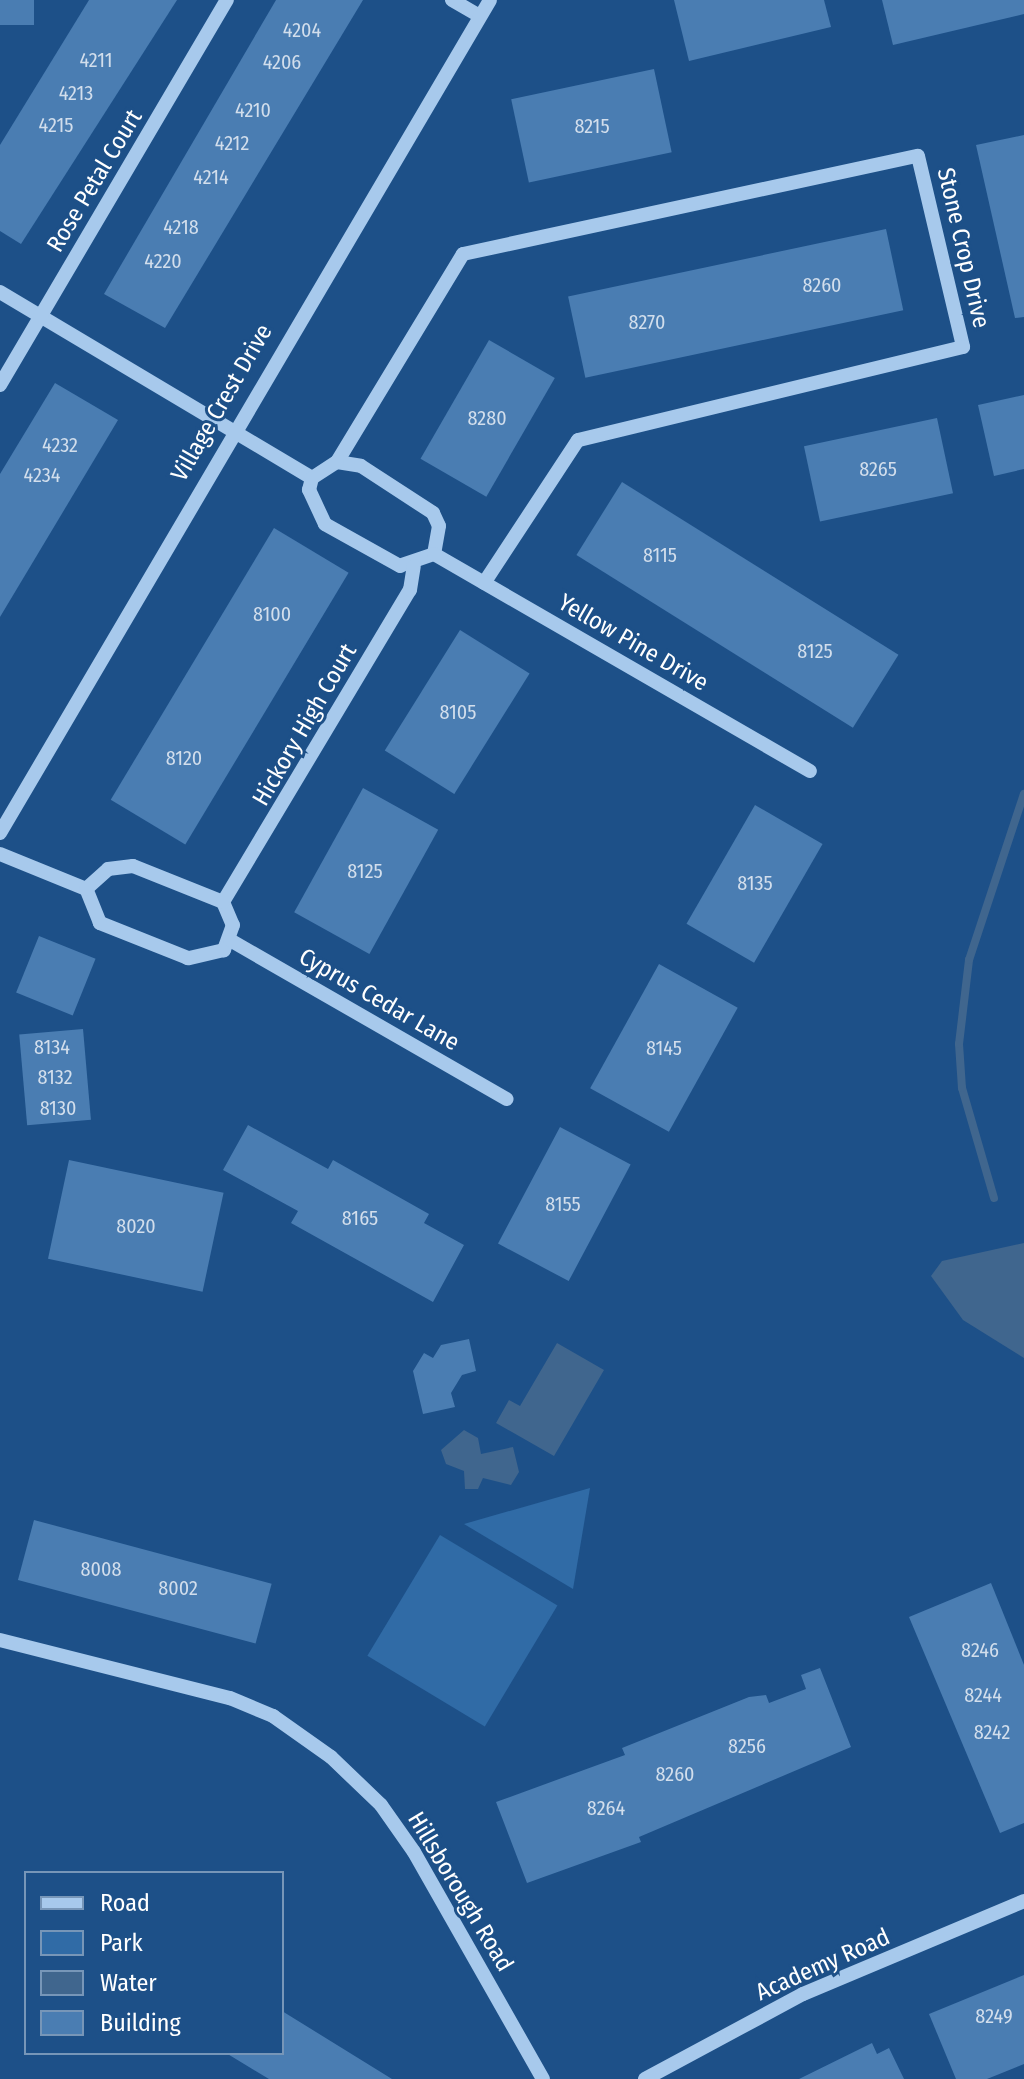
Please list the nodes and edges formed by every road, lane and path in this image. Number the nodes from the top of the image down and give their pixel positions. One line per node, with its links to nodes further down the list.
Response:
1 (227, 0): 6 (street, Rose Petal Court)
2 (452, 0): 4 (street)
3 (490, 0): 4 (street, Village Crest Drive)
4 (478, 15): 8 (street, Village Crest Drive)
5 (0, 292): 6 (street)
6 (41, 316): 7 (street, Rose Petal Court); 8 (street)
7 (0, 385)
8 (231, 431): 10 (street); 15 (street, Village Crest Drive)
9 (337, 462): 10 (street); 11 (street); 13 (street, Stone Crop Drive)
10 (312, 478): 12 (street)
11 (434, 554): 12 (street); 13 (street, Yellow Pine Drive)
12 (414, 566): 18 (street, Hickory High Court)
13 (484, 583): 14 (street, Yellow Pine Drive)
14 (810, 771)
15 (0, 833)
16 (0, 854): 17 (street)
17 (86, 889): 18 (street); 19 (street)
18 (223, 902): 19 (street)
19 (230, 940): 20 (street, Cyprus Cedar Lane)
20 (506, 1099)
21 (0, 1640): 23 (street, Hillsborough Road)
22 (1024, 1901): 24 (street, Academy Road)
23 (543, 2079)
24 (645, 2079)

